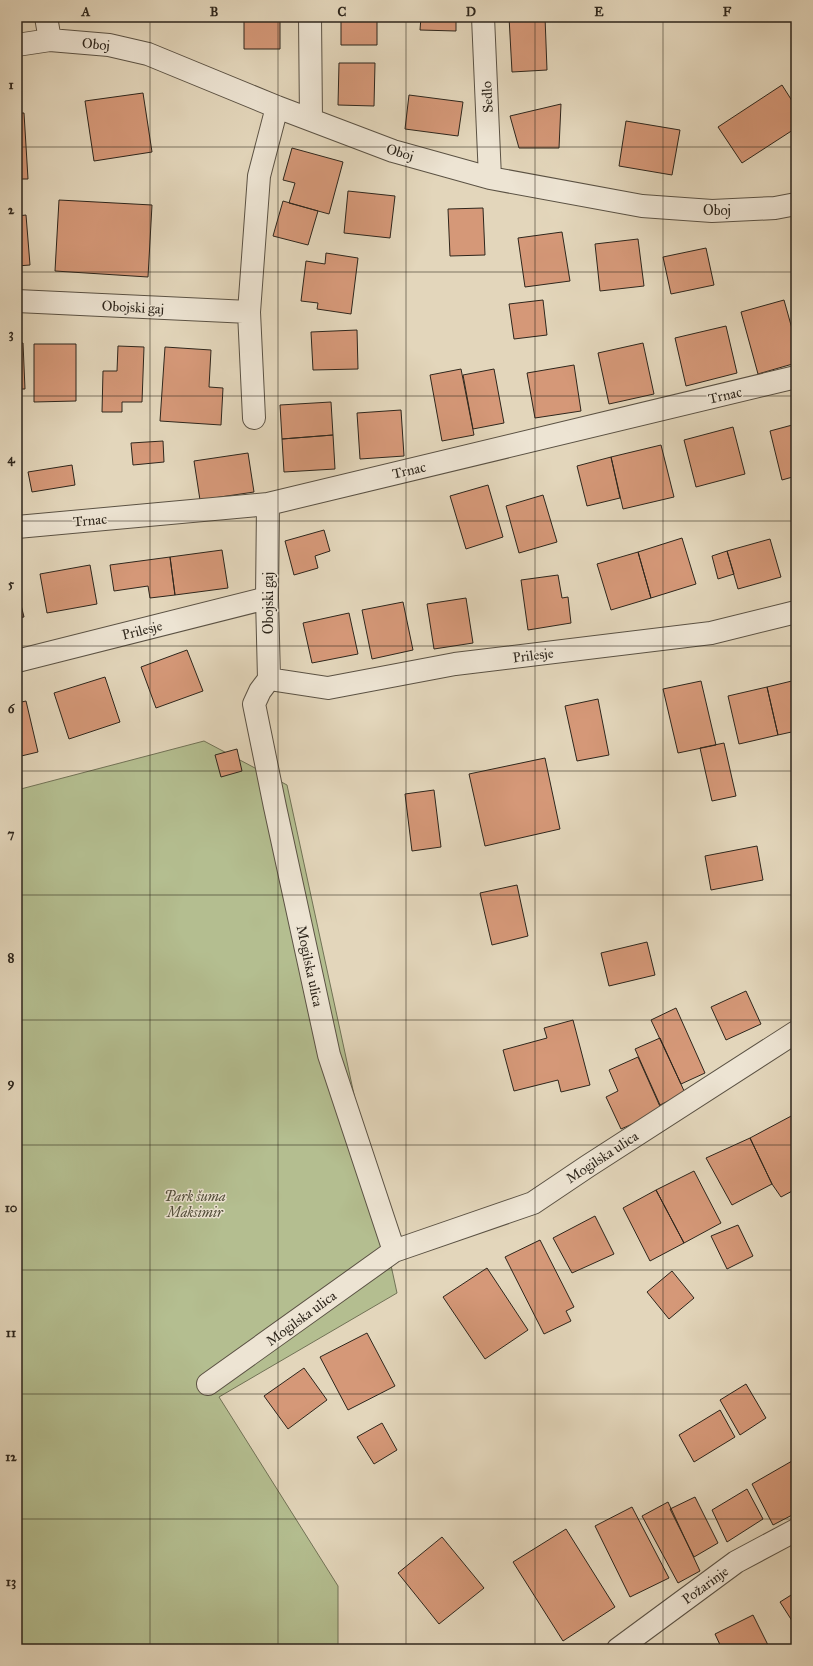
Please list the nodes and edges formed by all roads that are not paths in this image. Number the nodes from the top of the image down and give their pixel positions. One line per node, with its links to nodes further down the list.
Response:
1 (46, 17): 4 (street)
2 (310, 17): 7 (street)
3 (483, 17): 8 (street, Sedlo)
4 (50, 40): 5 (street, Oboj); 6 (street, Oboj)
5 (17, 45)
6 (277, 107): 7 (street, Oboj); 11 (street)
7 (312, 120): 8 (street, Oboj)
8 (490, 178): 9 (street, Oboj)
9 (796, 204)
10 (17, 301): 11 (street, Obojski gaj)
11 (248, 312): 13 (street)
12 (796, 378): 14 (street, Trnac)
13 (254, 418)
14 (268, 504): 15 (street, Trnac); 16 (street, Obojski gaj)
15 (17, 527)
16 (267, 598): 18 (street, Prilesje); 19 (street, Obojski gaj)
17 (796, 612): 19 (street, Prilesje)
18 (17, 662)
19 (269, 679): 21 (street, Mogilska ulica)
20 (796, 1032): 21 (street, Mogilska ulica)
21 (394, 1251): 22 (street, Mogilska ulica)
22 (208, 1384)
23 (796, 1530): 24 (street, Požarinje)
24 (618, 1649)

